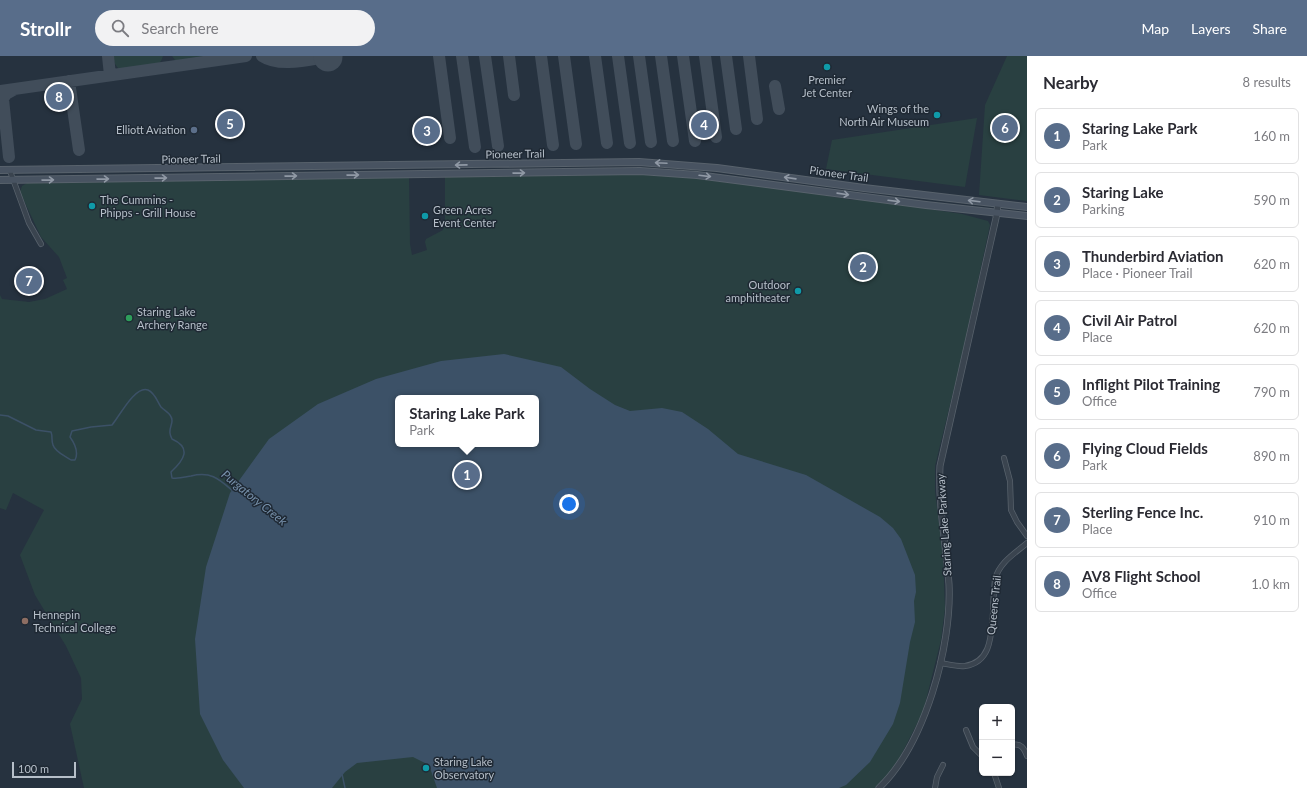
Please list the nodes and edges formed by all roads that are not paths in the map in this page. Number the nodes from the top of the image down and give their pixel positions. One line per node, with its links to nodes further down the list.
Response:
1 (0, 170): 2 (main road, Pioneer Trail)
2 (10, 171): 4 (street); 5 (main road, Pioneer Trail, one-way to 2)
3 (0, 180): 4 (main road, Pioneer Trail)
4 (13, 180): 7 (main road, Pioneer Trail, one-way to 7); 9 (street)
5 (998, 204): 6 (main road, Pioneer Trail); 7 (street, Staring Lake Parkway)
6 (1027, 207)
7 (997, 213): 8 (main road, Pioneer Trail); 13 (street, Staring Lake Parkway)
8 (1027, 216)
9 (41, 244)
10 (1004, 458): 11 (street)
11 (1027, 536)
12 (1027, 543): 13 (street, Queens Trail)
13 (940, 663): 20 (street, Staring Lake Parkway)
14 (966, 730): 16 (street)
15 (1015, 744): 17 (street)
16 (979, 753)
17 (1027, 756)
18 (943, 765): 21 (street)
19 (995, 776): 22 (street)
20 (879, 788)
21 (935, 788)
22 (999, 788)

